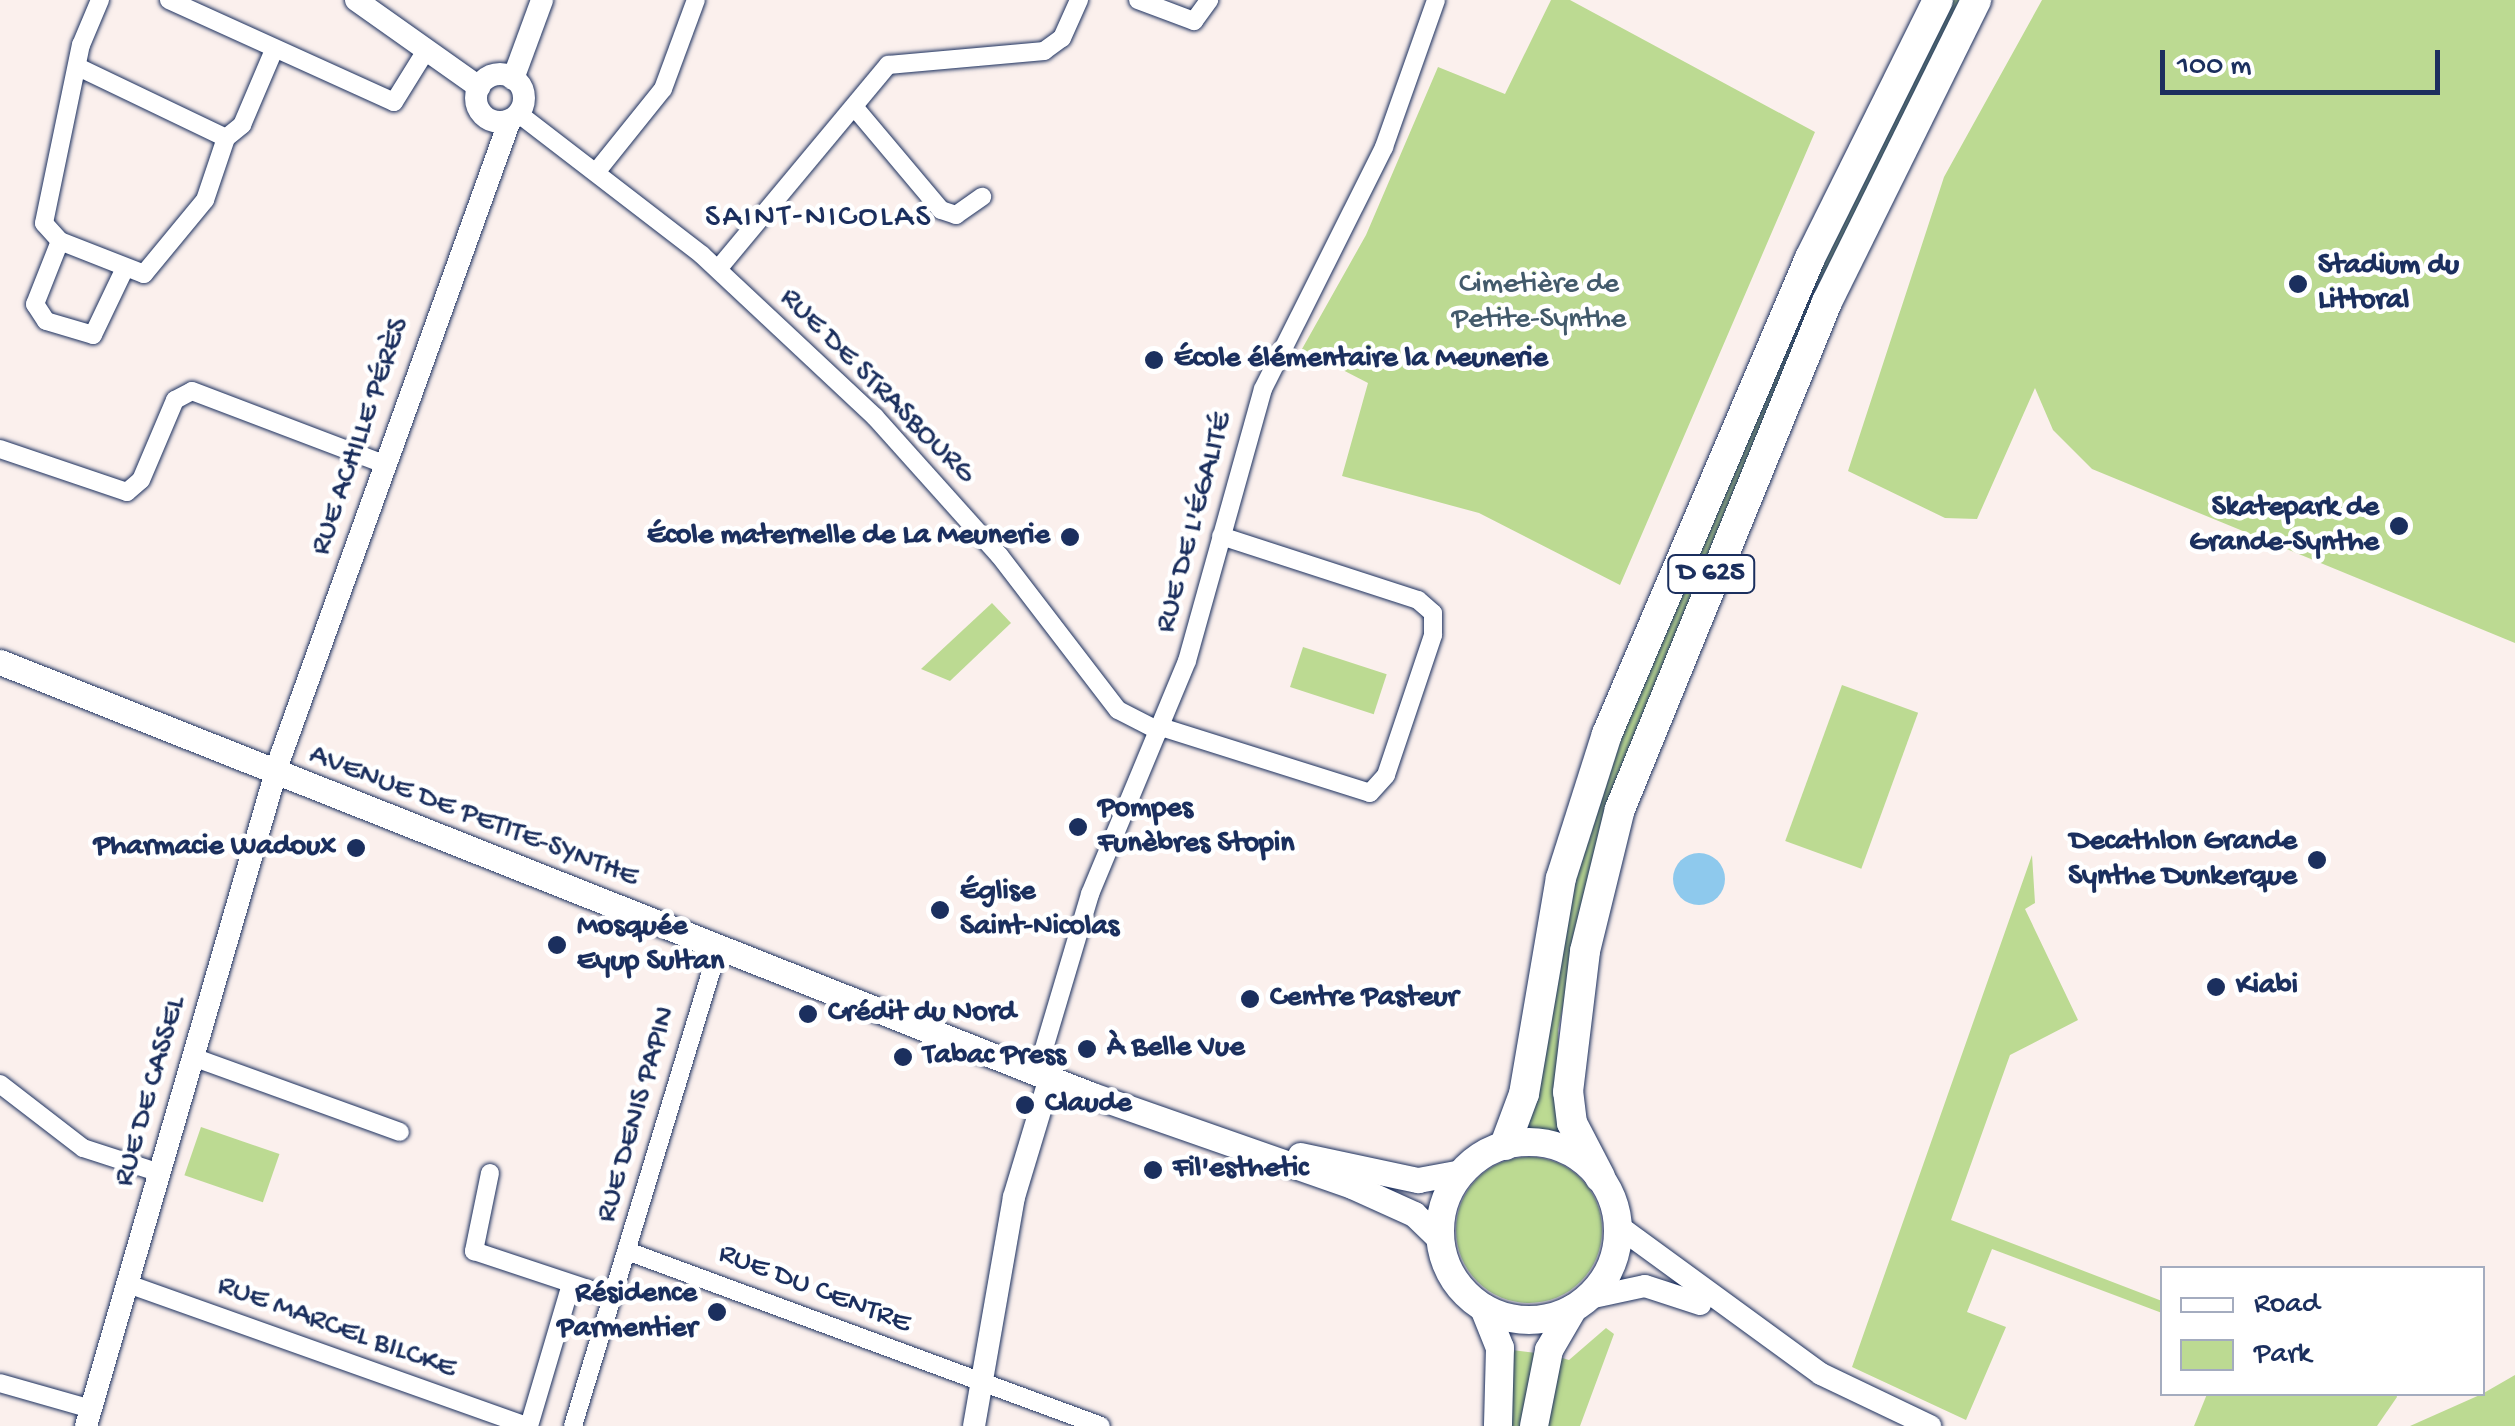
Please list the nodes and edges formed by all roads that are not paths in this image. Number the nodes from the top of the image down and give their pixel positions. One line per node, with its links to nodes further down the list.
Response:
1 (100, 0): 14 (street)
2 (169, 0): 13 (street)
3 (356, 0): 12 (street)
4 (542, 0): 15 (street)
5 (696, 0): 20 (street)
6 (1080, 0): 17 (street)
7 (1138, 0): 8 (street)
8 (1209, 0)
9 (1436, 0): 27 (street, RUE DE L'ÉGALITÉ)
10 (1938, 0): 37 (highway, D 625)
11 (1976, 0): 41 (highway, D 625)
12 (426, 49): 13 (street); 16 (street)
13 (274, 50): 19 (street)
14 (78, 67): 19 (street); 22 (street)
15 (513, 78): 16 (street); 18 (street)
16 (479, 88): 18 (street)
17 (856, 109): 21 (street); 23 (street)
18 (514, 117): 20 (street, RUE DE STRASBOURG); 26 (street, RUE ACHILLE PÉRÈS)
19 (226, 138): 24 (street)
20 (597, 171): 23 (street, RUE DE STRASBOURG)
21 (982, 197)
22 (60, 240): 24 (street); 24 (street)
23 (718, 269): 29 (street, RUE DE STRASBOURG)
24 (124, 270)
25 (0, 449): 26 (street)
26 (384, 464): 30 (street, RUE ACHILLE PÉRÈS)
27 (1221, 536): 29 (street, RUE DE L'ÉGALITÉ); 29 (street, RUE DE STRASBOURG)
28 (0, 662): 30 (main road, AVENUE DE PETITE-SYNTHE)
29 (1160, 729): 33 (street, RUE DE L'ÉGALITÉ)
30 (275, 775): 31 (main road, AVENUE DE PETITE-SYNTHE); 32 (street, RUE DE CASSEL)
31 (718, 948): 33 (main road, AVENUE DE PETITE-SYNTHE); 44 (street, RUE DENIS PAPIN)
32 (193, 1057): 35 (street); 39 (street, RUE DE CASSEL)
33 (1043, 1075): 36 (main road, AVENUE DE PETITE-SYNTHE); 52 (street)
34 (0, 1084): 39 (street)
35 (400, 1132)
36 (1204, 1137): 38 (main road, AVENUE DE PETITE-SYNTHE); 43 (main road, AVENUE DE PETITE-SYNTHE)
37 (1505, 1145): 38 (main road); 41 (main road)
38 (1462, 1172): 43 (main road)
39 (160, 1173): 45 (street, RUE DE CASSEL)
40 (490, 1173): 46 (street)
41 (1600, 1177): 42 (main road)
42 (1618, 1226): 48 (main road); 50 (street)
43 (1440, 1239): 49 (main road)
44 (626, 1252): 47 (street, RUE DENIS PAPIN); 52 (street, RUE DU CENTRE)
45 (128, 1284): 53 (street, RUE DE CASSEL); 54 (street, RUE MARCEL BILCKE)
46 (571, 1284): 47 (street); 54 (street)
47 (612, 1297): 55 (street, RUE DENIS PAPIN)
48 (1581, 1303): 49 (main road); 50 (street); 59 (main road)
49 (1484, 1308): 58 (main road)
50 (1778, 1346): 60 (street)
51 (0, 1383): 53 (street)
52 (980, 1384): 56 (street); 57 (street, RUE DU CENTRE)
53 (89, 1417)
54 (520, 1425)
55 (573, 1426)
56 (974, 1426)
57 (1101, 1426)
58 (1498, 1426)
59 (1534, 1426)
60 (1930, 1426)

